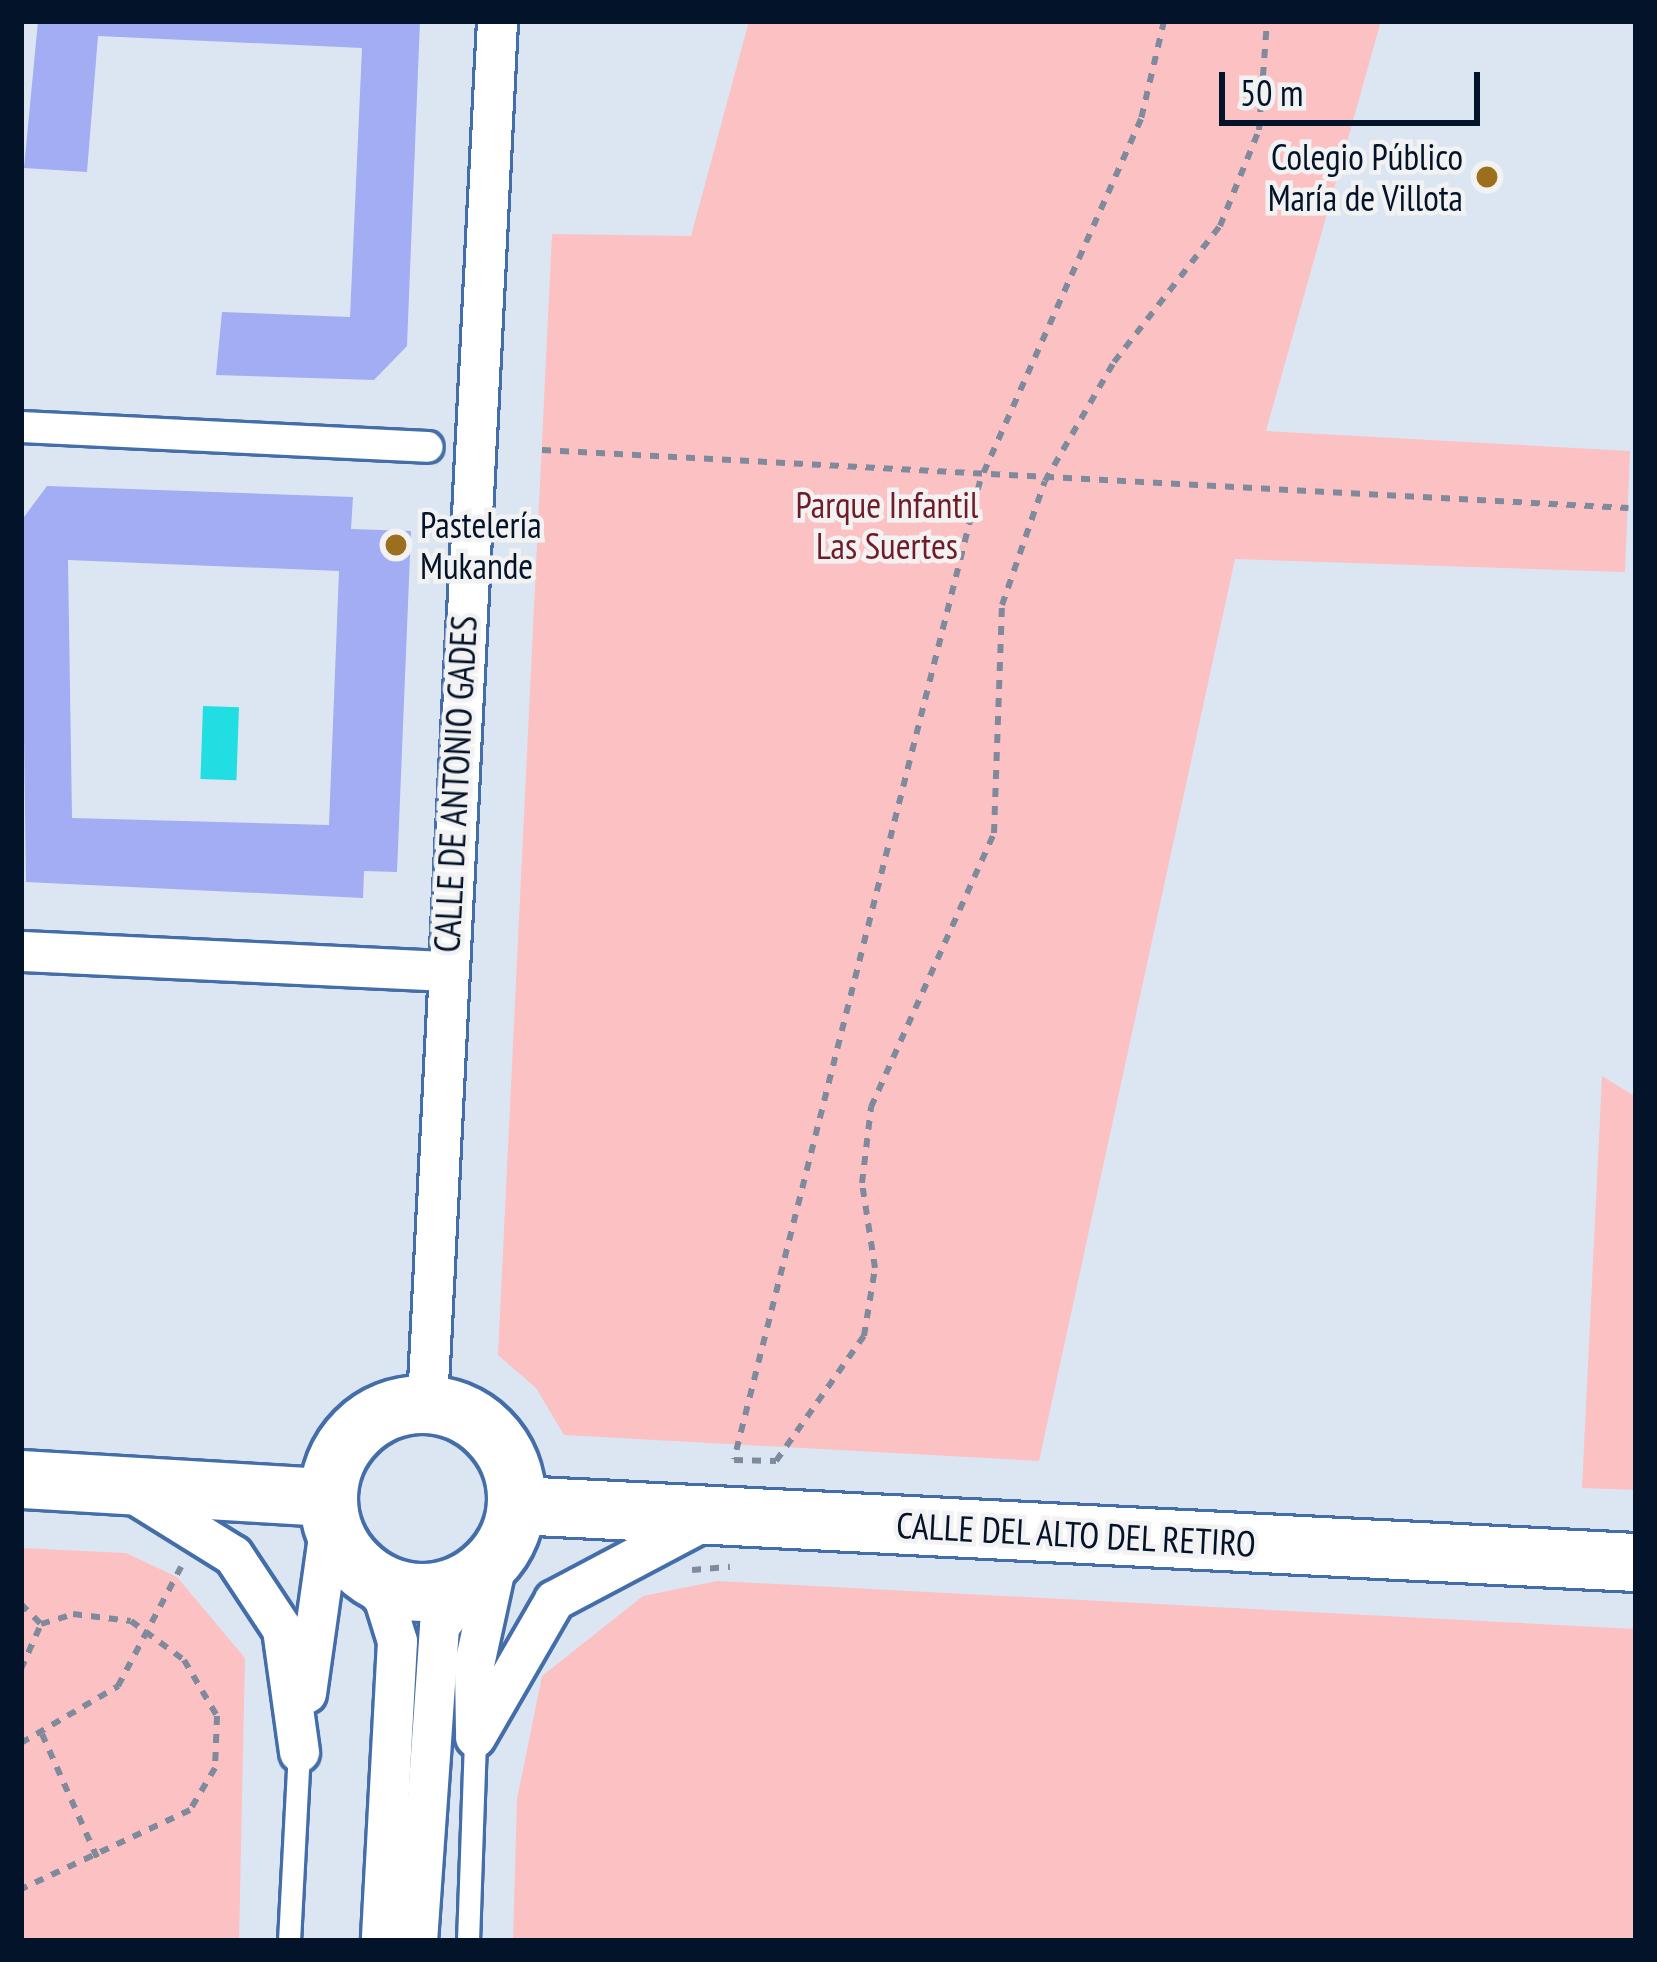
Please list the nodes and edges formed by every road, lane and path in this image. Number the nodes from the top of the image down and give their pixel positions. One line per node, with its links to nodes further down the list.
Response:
1 (497, 21): 11 (street, CALLE DE ANTONIO GADES)
2 (1164, 21): 7 (path)
3 (1267, 21): 8 (path)
4 (21, 427): 5 (street)
5 (428, 447)
6 (542, 450): 7 (path)
7 (982, 477): 8 (path); 8 (path)
8 (1045, 481): 9 (path)
9 (1628, 508)
10 (21, 951): 11 (street)
11 (445, 971): 12 (street, CALLE DE ANTONIO GADES)
12 (427, 1403): 16 (main road); 17 (main road)
13 (21, 1479): 14 (main road)
14 (118, 1484): 16 (main road); 27 (street)
15 (711, 1517): 17 (main road, CALLE DEL ALTO DEL RETIRO); 19 (main road, CALLE DEL ALTO DEL RETIRO); 25 (street)
16 (335, 1525): 17 (main road); 27 (street); 31 (street)
17 (499, 1543): 25 (street); 32 (street)
18 (185, 1558): 22 (path)
19 (1636, 1562)
20 (21, 1604): 21 (path)
21 (40, 1624): 22 (path); 23 (path)
22 (151, 1635): 24 (path); 28 (path)
23 (21, 1669)
24 (42, 1734): 26 (path); 28 (path)
25 (475, 1737): 33 (lane)
26 (21, 1743)
27 (299, 1752): 30 (lane)
28 (98, 1860): 29 (path)
29 (21, 1889)
30 (289, 1941)
31 (381, 1941)
32 (417, 1941)
33 (468, 1941)

